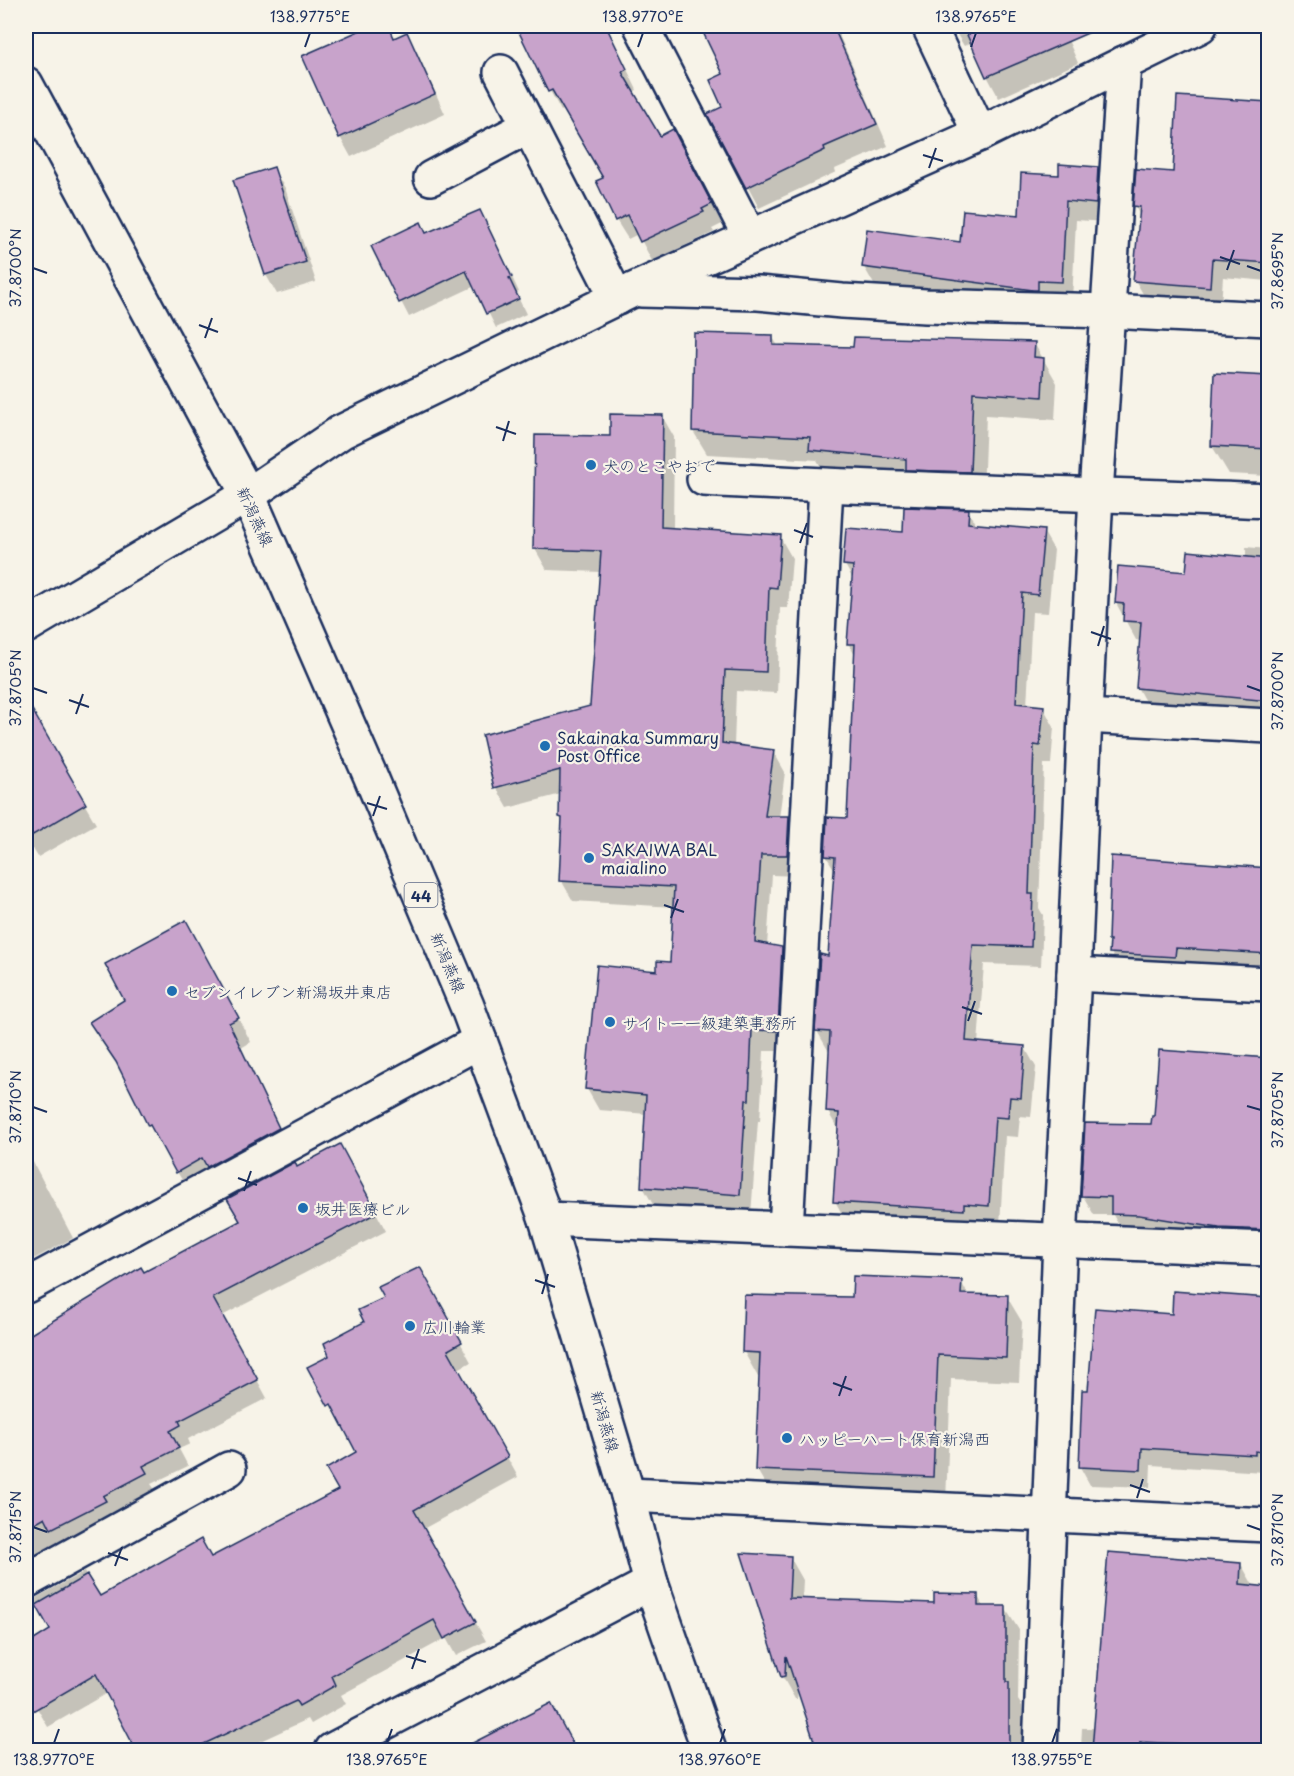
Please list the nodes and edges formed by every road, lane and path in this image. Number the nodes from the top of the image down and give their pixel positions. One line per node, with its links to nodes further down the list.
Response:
1 (641, 26): 10 (street)
2 (928, 26): 8 (street)
3 (1200, 26): 4 (street)
4 (1124, 63): 8 (street); 12 (street)
5 (501, 72): 7 (street)
6 (26, 84): 17 (street, 新潟燕線 / 44)
7 (529, 126): 9 (street); 11 (street)
8 (980, 134): 10 (street)
9 (431, 178)
10 (750, 237): 11 (street)
11 (625, 294): 12 (street); 17 (street)
12 (1108, 310): 13 (street); 16 (street)
13 (1269, 319)
14 (704, 479): 15 (street)
15 (826, 486): 16 (street); 26 (street)
16 (1096, 494): 18 (street); 20 (street)
17 (248, 495): 19 (street); 24 (street, 新潟燕線 / 44)
18 (1269, 501)
19 (26, 626)
20 (1085, 716): 21 (street); 22 (street)
21 (1269, 726)
22 (1074, 974): 23 (street); 27 (street)
23 (1269, 984)
24 (480, 1041): 25 (street, 新潟燕線 / 44); 29 (street)
25 (546, 1219): 26 (street); 31 (street, 新潟燕線 / 44)
26 (786, 1229): 27 (street)
27 (1060, 1240): 28 (street); 32 (street)
28 (1269, 1249)
29 (26, 1286)
30 (229, 1469): 34 (street)
31 (628, 1495): 32 (street); 35 (street, 新潟燕線 / 44)
32 (1049, 1515): 33 (street); 38 (street)
33 (1269, 1525)
34 (26, 1581)
35 (651, 1583): 36 (street); 37 (street, 新潟燕線 / 44)
36 (332, 1750)
37 (709, 1750)
38 (1040, 1750)

